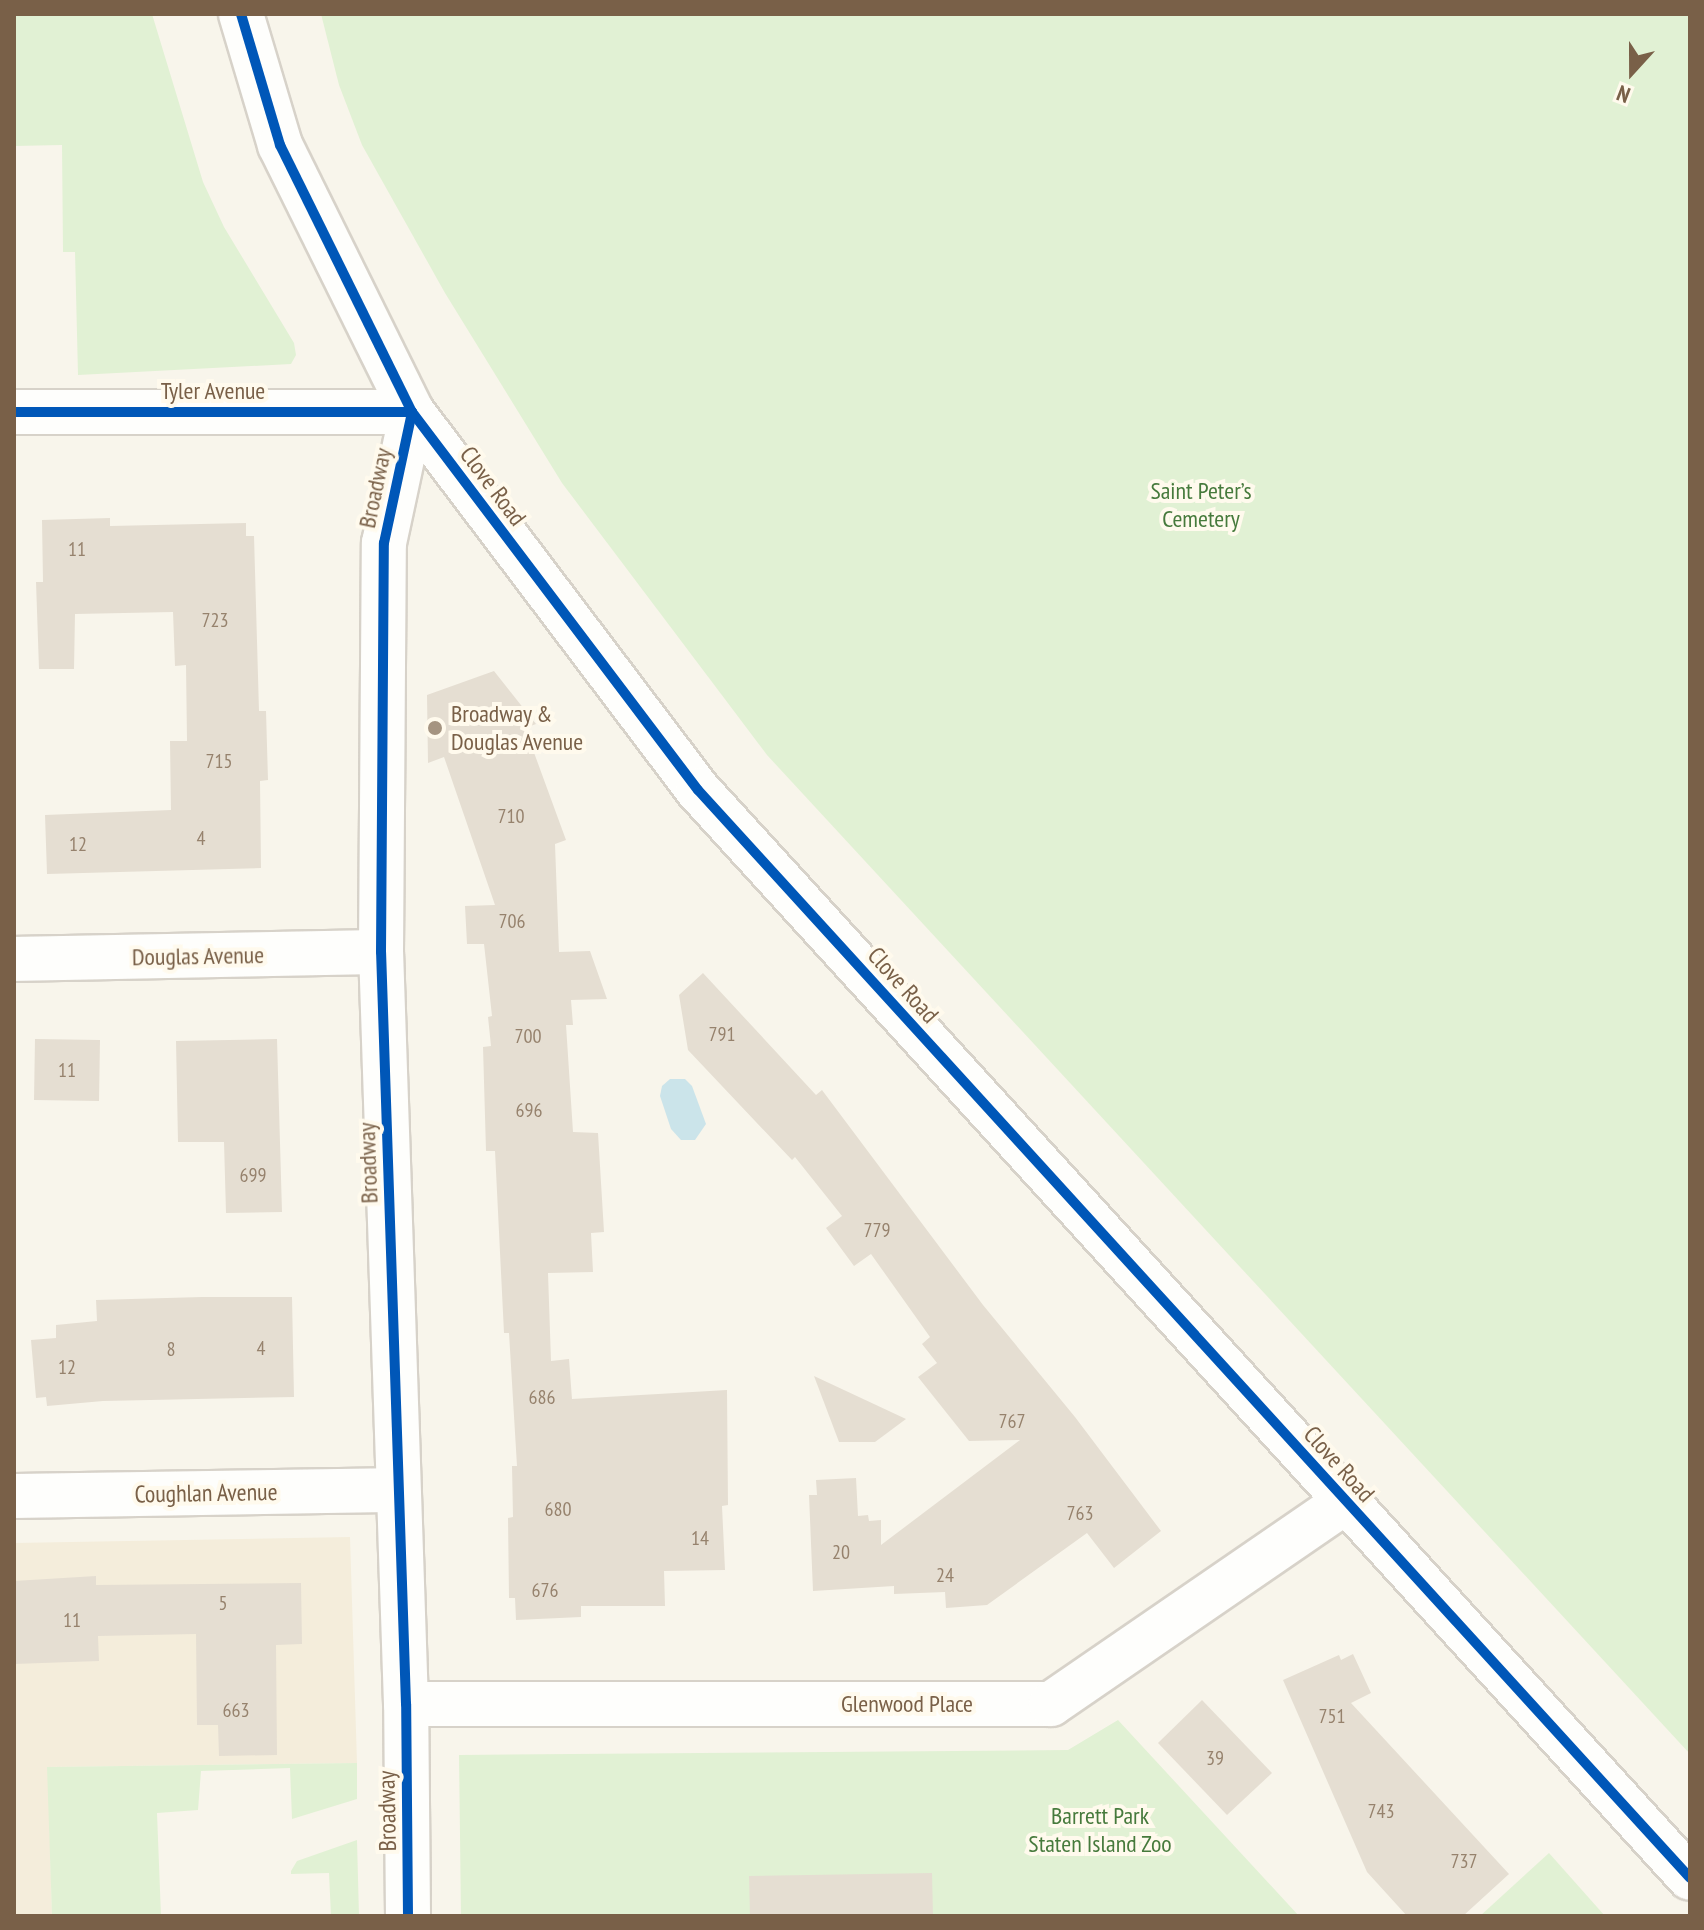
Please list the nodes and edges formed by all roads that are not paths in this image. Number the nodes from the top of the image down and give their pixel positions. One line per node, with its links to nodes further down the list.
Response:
1 (241, 14): 3 (street, Clove Road)
2 (14, 412): 3 (street, Tyler Avenue)
3 (412, 412): 4 (street, Broadway); 8 (street, Clove Road)
4 (381, 952): 5 (street, Douglas Avenue); 6 (street, Broadway)
5 (14, 959)
6 (398, 1490): 7 (street, Coughlan Avenue); 9 (street, Broadway)
7 (14, 1496)
8 (1346, 1501): 9 (street, Glenwood Place); 10 (street, Clove Road)
9 (406, 1704): 11 (street, Broadway)
10 (1690, 1878)
11 (408, 1916)

